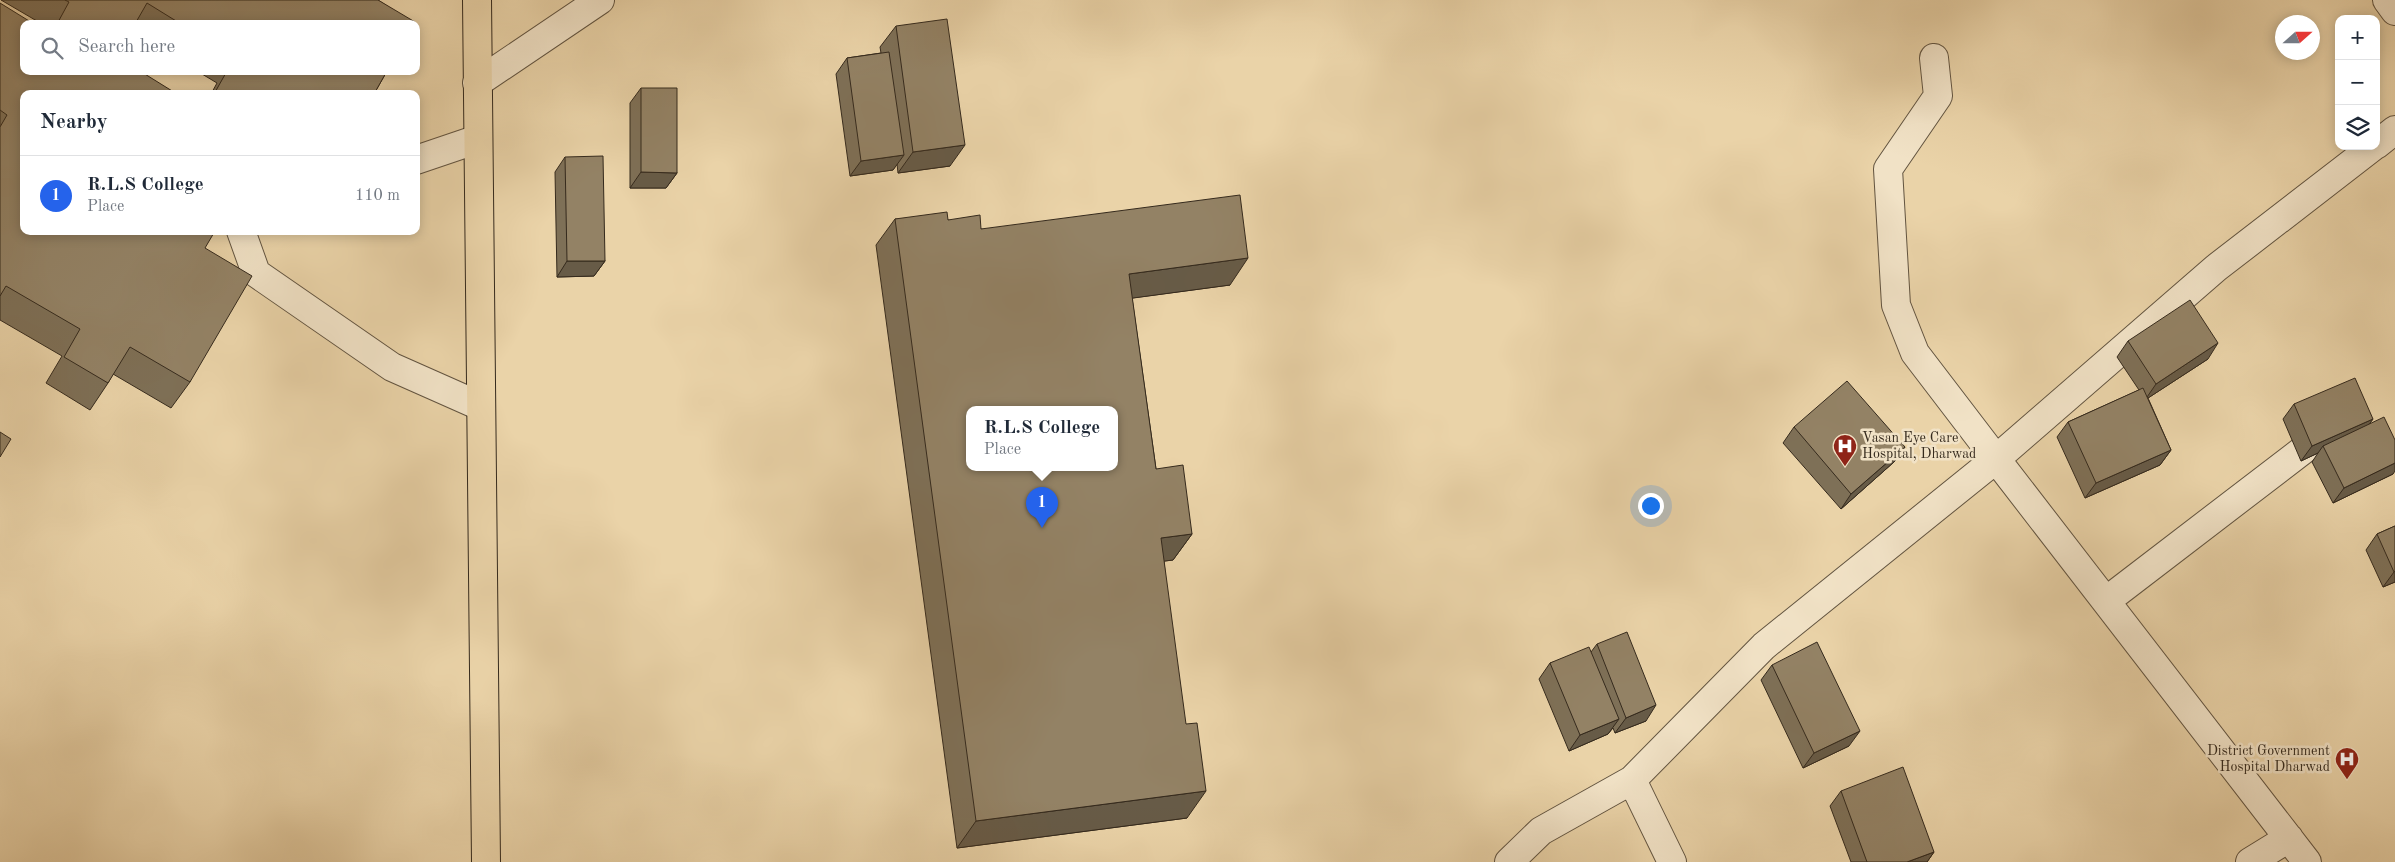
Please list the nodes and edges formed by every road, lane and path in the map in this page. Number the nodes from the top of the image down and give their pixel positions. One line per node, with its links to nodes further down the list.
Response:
1 (477, 0): 6 (main road)
2 (600, 0): 6 (street)
3 (2387, 0): 4 (street)
4 (2395, 11)
5 (1934, 58): 15 (street)
6 (477, 83): 8 (main road)
7 (2395, 130): 9 (street)
8 (478, 138): 11 (street); 13 (main road)
9 (2380, 142)
10 (2370, 150): 15 (street)
11 (420, 159)
12 (242, 235): 13 (street)
13 (480, 406): 19 (main road)
14 (2320, 437): 16 (street)
15 (1996, 460): 16 (street); 17 (street)
16 (2106, 601): 18 (street)
17 (1632, 780): 20 (street); 21 (street)
18 (2289, 838): 22 (street); 23 (street)
19 (486, 862)
20 (1509, 862)
21 (1672, 862)
22 (2250, 862)
23 (2307, 862)

